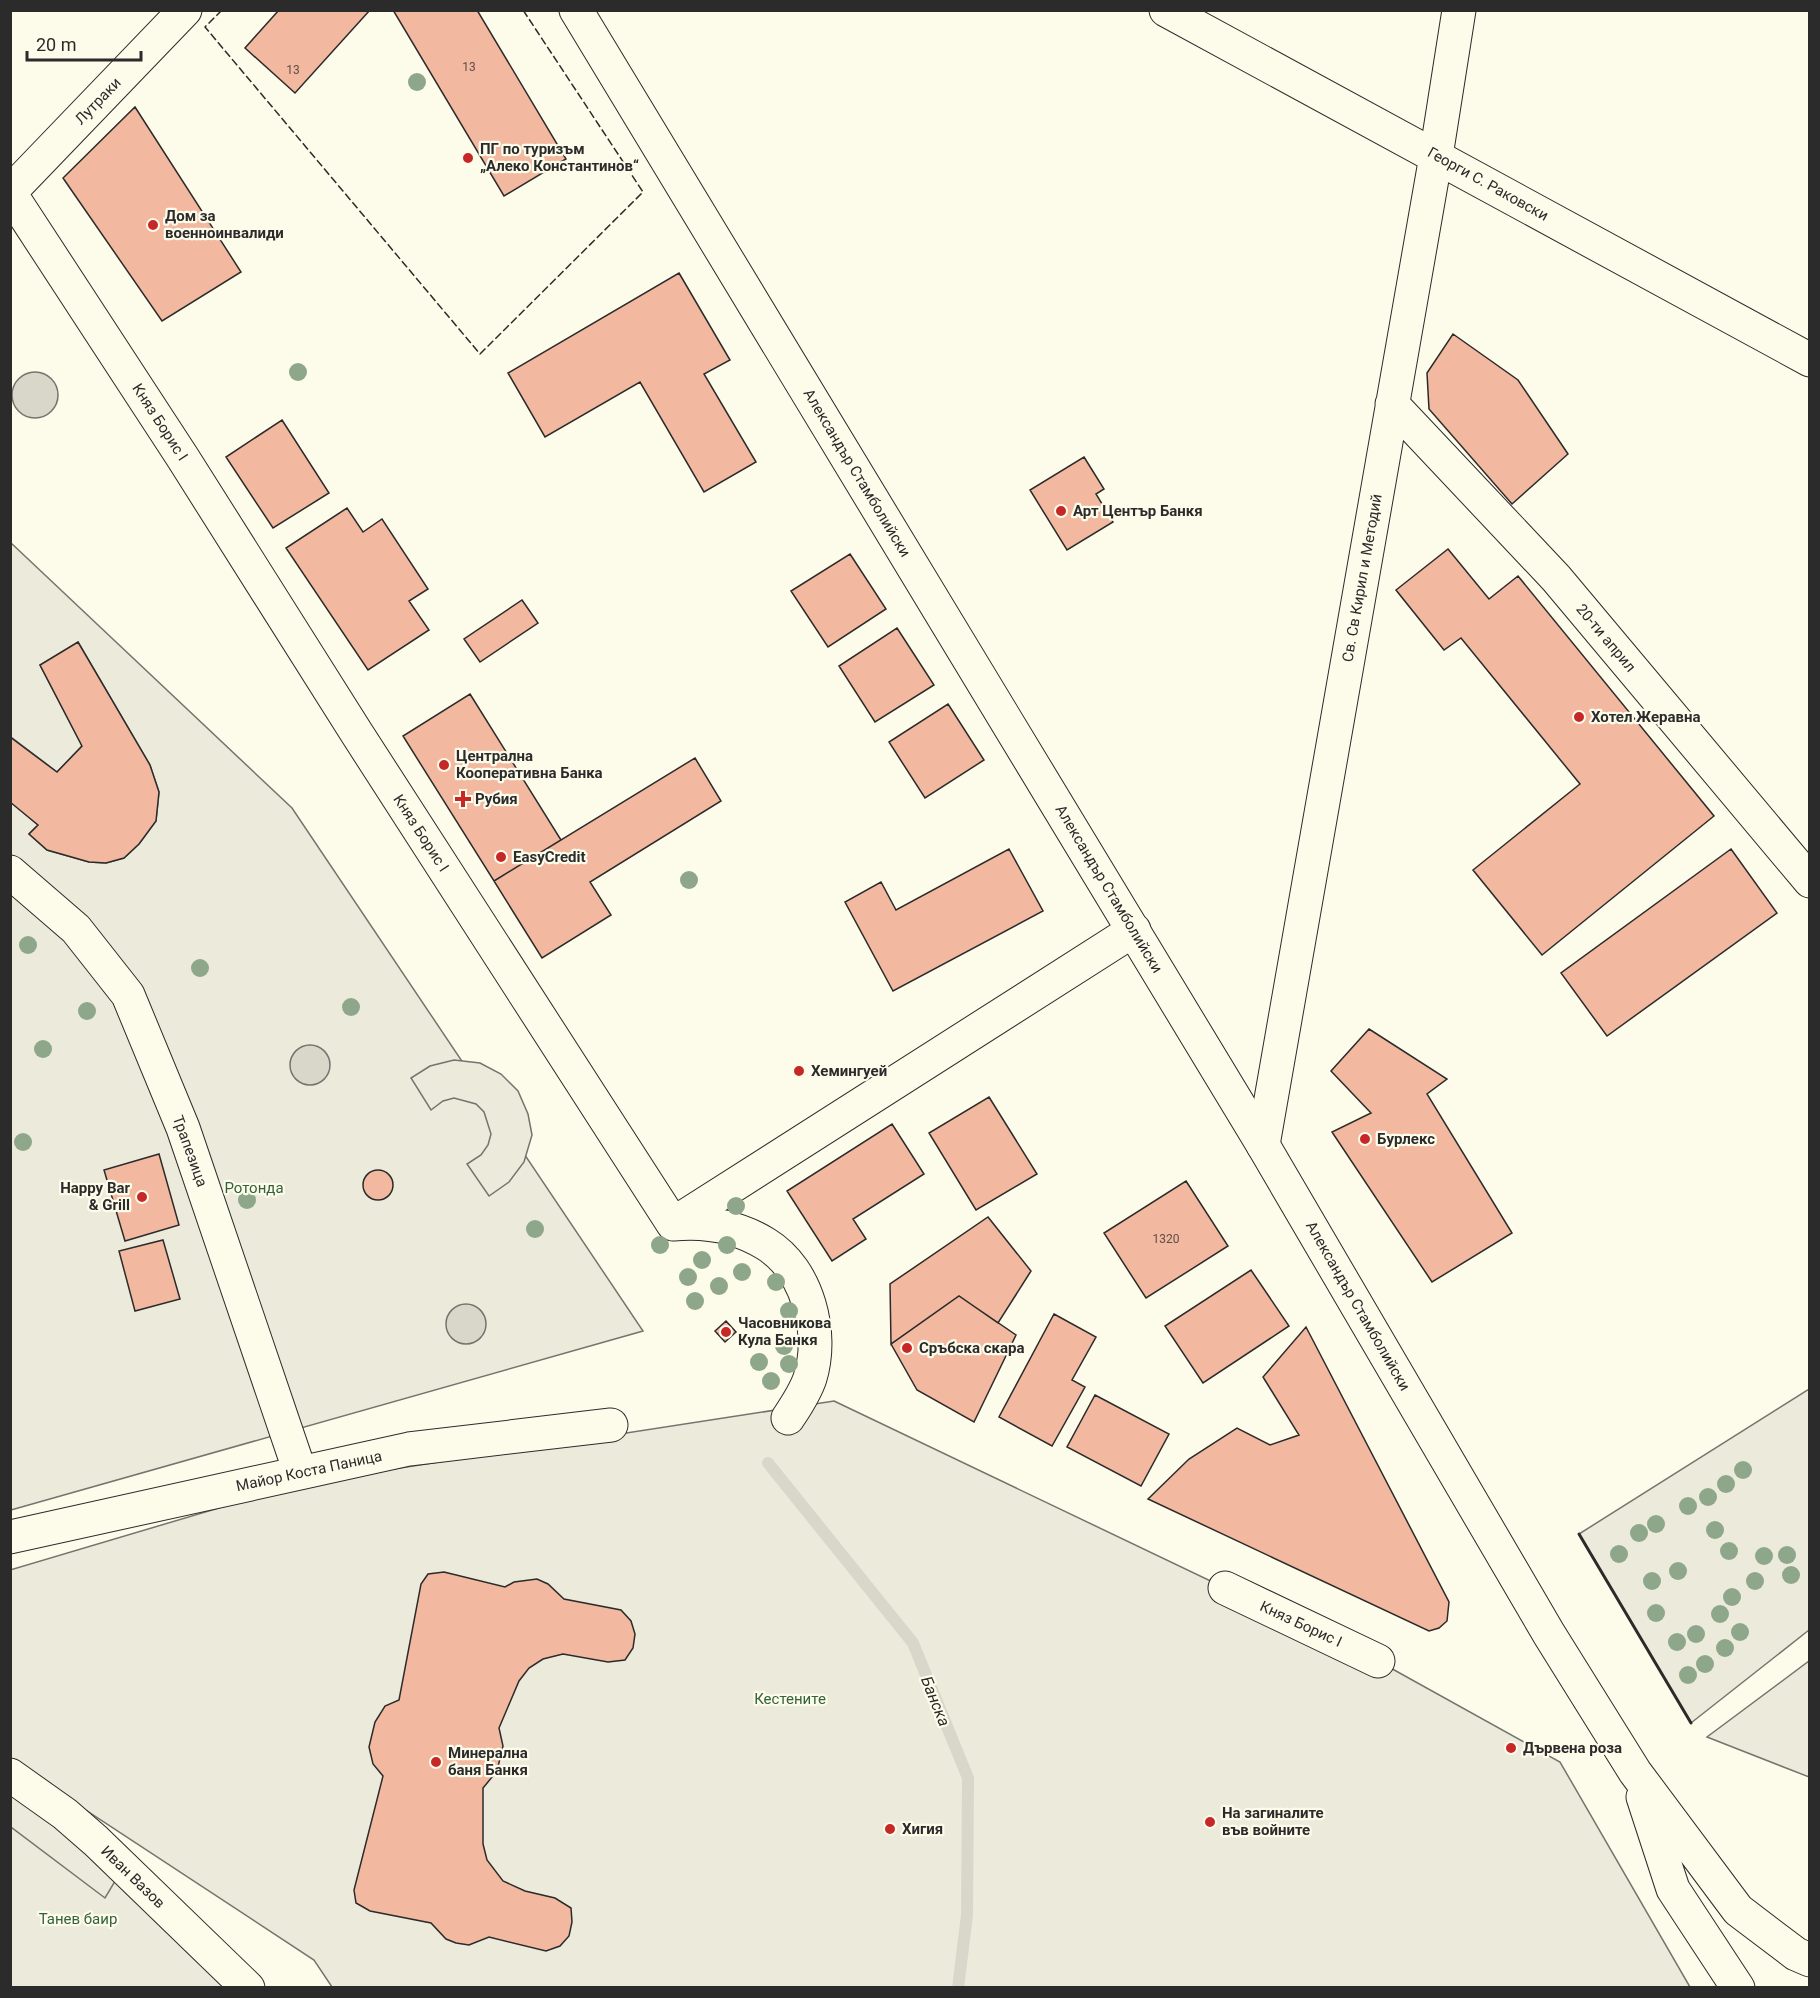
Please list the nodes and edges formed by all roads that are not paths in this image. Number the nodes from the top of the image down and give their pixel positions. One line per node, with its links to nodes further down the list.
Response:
1 (185, 10): 6 (street, Лутраки)
2 (576, 10): 11 (street, Александър Стамболийски)
3 (1166, 10): 5 (street, Георги С. Раковски)
4 (1459, 10): 5 (street, Св. Св Кирил и Методий)
5 (1436, 156): 7 (street, Георги С. Раковски); 8 (street, Св. Св Кирил и Методий)
6 (10, 193): 13 (street, Княз Борис I)
7 (1809, 360)
8 (1392, 404): 10 (street, 20-ти април); 12 (street, Св. Св Кирил и Методий)
9 (10, 872): 16 (street, Трапезица)
10 (1809, 881)
11 (1134, 930): 12 (street, Александър Стамболийски); 13 (street)
12 (1263, 1145): 20 (street, Александър Стамболийски)
13 (673, 1224): 14 (street)
14 (788, 1418)
15 (611, 1425): 16 (street, Майор Коста Паница)
16 (300, 1472): 17 (street, Майор Коста Паница)
17 (10, 1537)
18 (1225, 1588): 19 (street, Княз Борис I)
19 (1378, 1660)
20 (1635, 1772): 22 (street, Александър Стамболийски); 24 (street, Александър Стамболийски)
21 (10, 1775): 23 (street, Иван Вазов)
22 (1809, 1960)
23 (248, 1988)
24 (1738, 1988)

